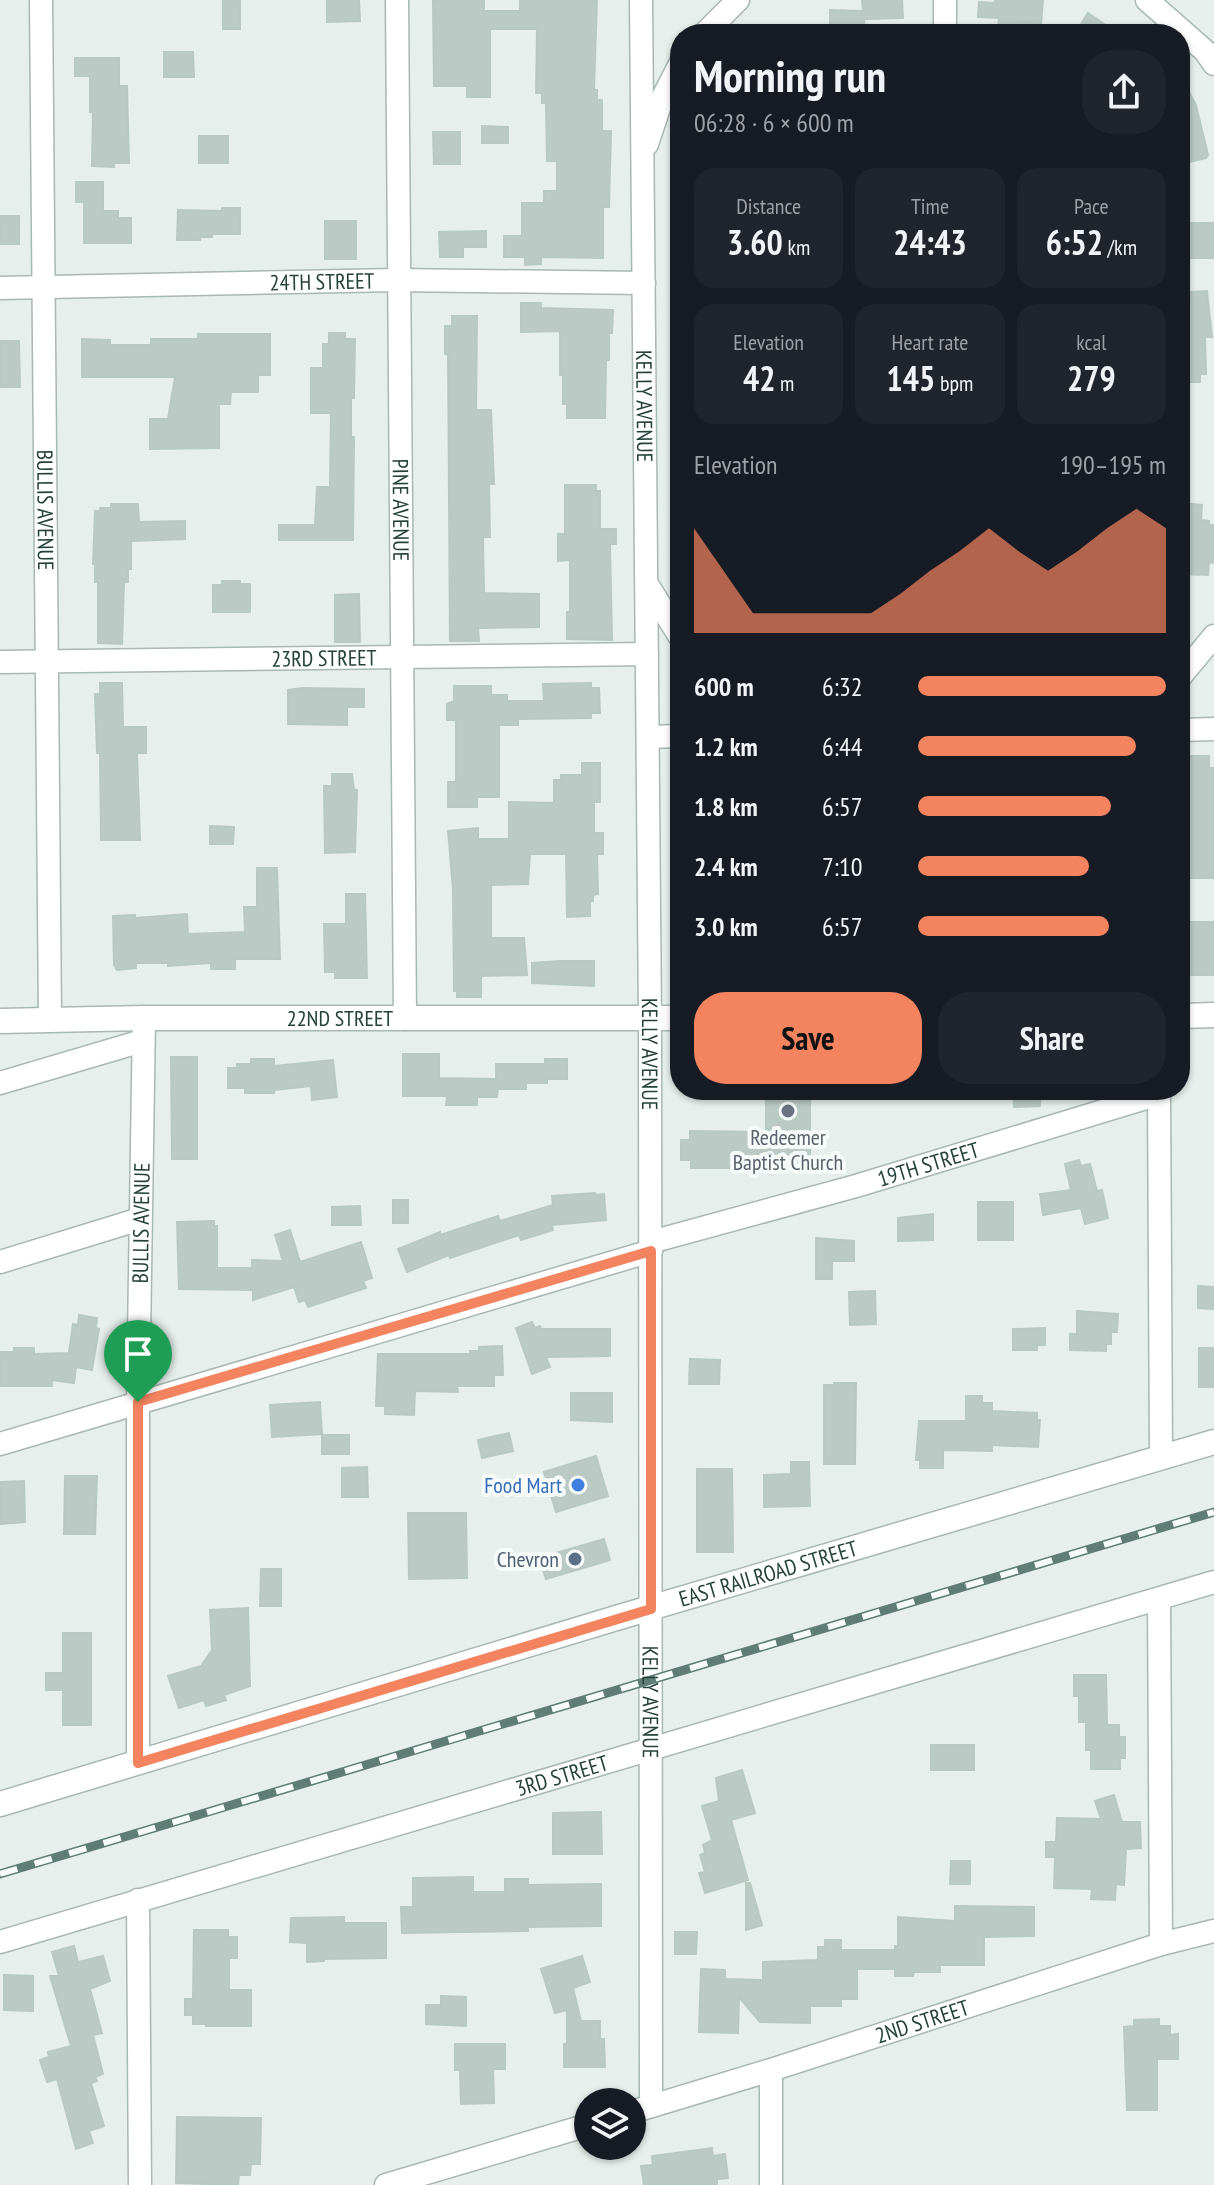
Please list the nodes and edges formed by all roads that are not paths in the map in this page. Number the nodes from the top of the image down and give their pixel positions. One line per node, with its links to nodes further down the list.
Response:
1 (41, 0): 16 (street, BULLIS AVENUE)
2 (397, 0): 14 (street, PINE AVENUE)
3 (641, 0): 13 (street, KELLY AVENUE)
4 (738, 0): 7 (street)
5 (945, 0): 8 (street)
6 (1147, 0): 9 (street)
7 (714, 24)
8 (945, 24)
9 (1174, 24)
10 (1190, 38): 11 (street)
11 (1214, 64)
12 (670, 83): 13 (street)
13 (642, 161): 15 (street, KELLY AVENUE)
14 (401, 280): 15 (street, 24TH STREET); 16 (street, 24TH STREET); 22 (street, PINE AVENUE)
15 (644, 283): 18 (street, KELLY AVENUE)
16 (45, 287): 17 (street, 24TH STREET); 23 (street, BULLIS AVENUE)
17 (0, 288)
18 (647, 584): 19 (street); 21 (street, KELLY AVENUE)
19 (670, 621)
20 (1214, 636): 25 (street)
21 (647, 654): 22 (street, 23RD STREET); 29 (street, KELLY AVENUE)
22 (403, 657): 23 (street, 23RD STREET); 34 (street, PINE AVENUE)
23 (48, 661): 24 (street, 23RD STREET); 35 (street, BULLIS AVENUE)
24 (0, 662)
25 (1190, 665)
26 (1214, 729): 27 (street)
27 (1190, 730)
28 (670, 736): 29 (street)
29 (648, 737): 32 (street, KELLY AVENUE)
30 (1214, 1015): 31 (street)
31 (1190, 1016)
32 (650, 1018): 33 (street, 22ND STREET); 34 (street, 22ND STREET); 42 (street, KELLY AVENUE)
33 (670, 1018)
34 (405, 1019): 37 (street, 22ND STREET)
35 (50, 1020): 36 (street, 22ND STREET); 37 (street, 22ND STREET)
36 (0, 1021)
37 (143, 1029): 38 (street); 41 (street, BULLIS AVENUE)
38 (0, 1083)
39 (1133, 1100): 42 (street, 19TH STREET)
40 (1159, 1100): 47 (street)
41 (140, 1219): 43 (street); 44 (street, BULLIS AVENUE)
42 (651, 1247): 44 (street, 19TH STREET); 50 (street, KELLY AVENUE)
43 (0, 1262)
44 (138, 1402): 46 (street, 19TH STREET); 52 (street, BULLIS AVENUE)
45 (1214, 1442): 47 (street, EAST RAILROAD STREET)
46 (0, 1444)
47 (1161, 1457): 50 (street, EAST RAILROAD STREET)
48 (1214, 1582): 49 (street, 3RD STREET)
49 (1159, 1599): 51 (street, 3RD STREET); 57 (street)
50 (651, 1609): 51 (street, KELLY AVENUE); 52 (street, EAST RAILROAD STREET)
51 (652, 1748): 54 (street, 3RD STREET); 59 (street, KELLY AVENUE)
52 (138, 1763): 53 (street, EAST RAILROAD STREET)
53 (0, 1804)
54 (138, 1900): 56 (street, 3RD STREET); 62 (street)
55 (1214, 1931): 57 (street, 2ND STREET)
56 (0, 1942)
57 (1161, 1944): 58 (street, 2ND STREET)
58 (771, 2070): 60 (street, 2ND STREET); 64 (street)
59 (643, 2088)
60 (646, 2108)
61 (574, 2129): 63 (street)
62 (140, 2185)
63 (386, 2185)
64 (771, 2185)

